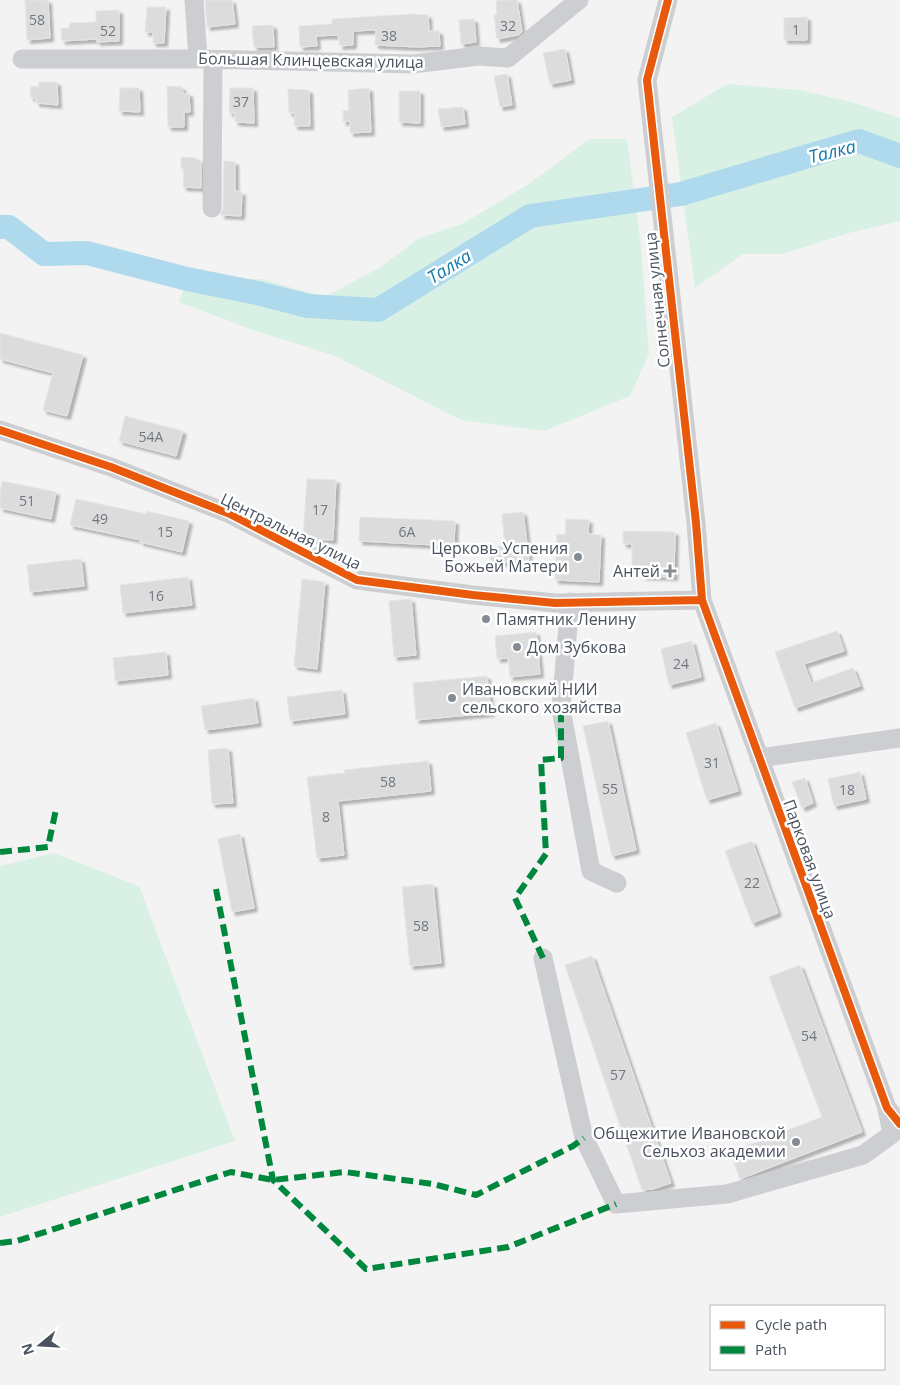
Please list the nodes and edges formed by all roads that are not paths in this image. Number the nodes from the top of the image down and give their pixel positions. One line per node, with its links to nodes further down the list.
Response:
1 (194, 0): 5 (street)
2 (579, 0): 5 (street, Большая Клинцевская улица)
3 (668, 0): 8 (street, Солнечная улица)
4 (22, 59): 5 (street, Большая Клинцевская улица)
5 (205, 59): 6 (street)
6 (212, 208)
7 (0, 430): 9 (street, Центральная улица)
8 (702, 600): 9 (street, Центральная улица); 11 (street, Парковая улица)
9 (570, 602): 12 (street)
10 (900, 738): 11 (street)
11 (759, 758): 14 (street, Парковая улица)
12 (617, 883)
13 (543, 958): 14 (street, Парковая улица)
14 (893, 1108): 15 (street, Парковая улица)
15 (900, 1124)

